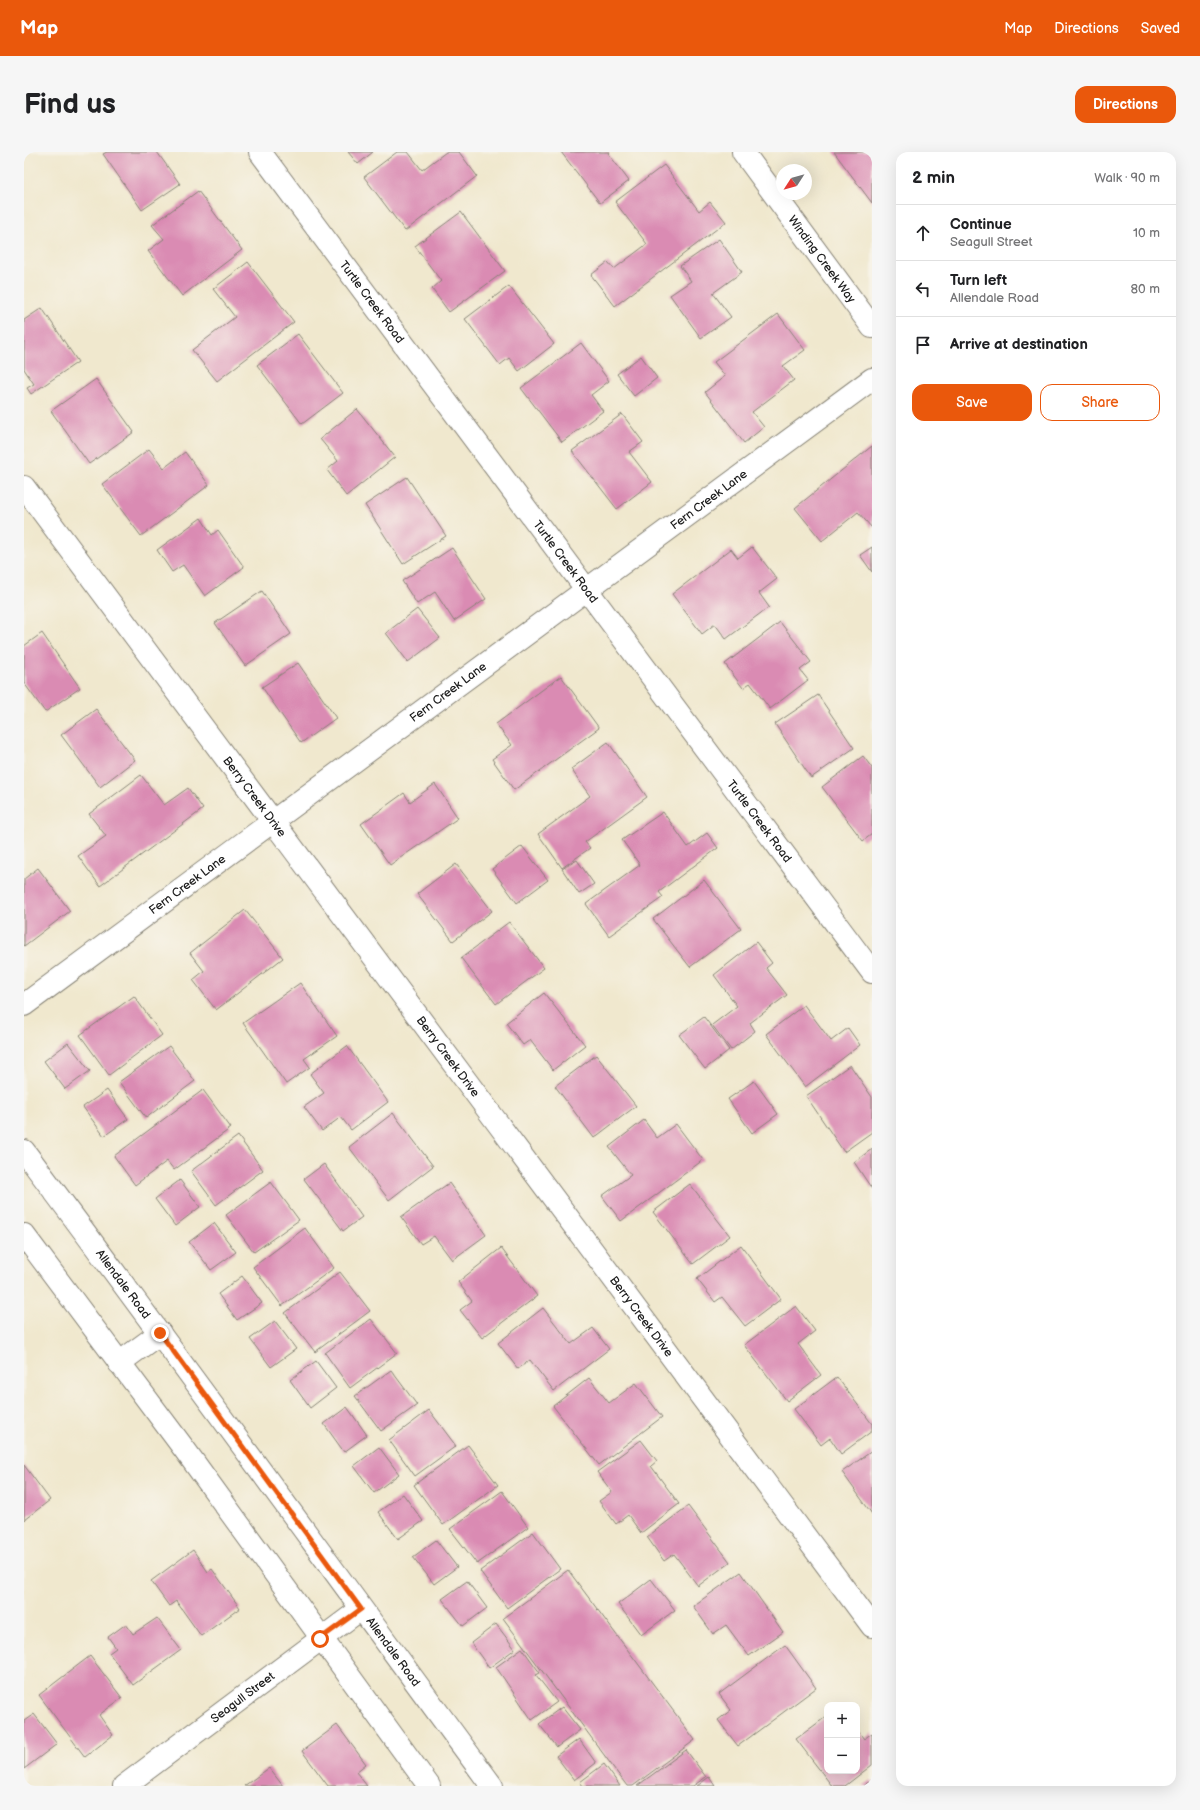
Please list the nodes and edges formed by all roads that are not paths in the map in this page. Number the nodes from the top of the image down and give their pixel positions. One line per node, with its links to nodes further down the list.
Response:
1 (260, 152): 6 (street, Turtle Creek Road)
2 (744, 152): 3 (street, Winding Creek Way)
3 (872, 327)
4 (872, 379): 6 (street, Fern Creek Lane)
5 (24, 487): 7 (street, Berry Creek Drive)
6 (588, 589): 7 (street, Fern Creek Lane); 8 (street, Turtle Creek Road)
7 (274, 822): 9 (street, Fern Creek Lane); 15 (street, Berry Creek Drive)
8 (872, 972)
9 (24, 1005)
10 (24, 1151): 12 (street, Allendale Road)
11 (24, 1235): 13 (street)
12 (160, 1333): 13 (street); 14 (street, Allendale Road)
13 (119, 1363): 16 (street)
14 (361, 1609): 16 (street, Seagull Street); 19 (street, Allendale Road)
15 (872, 1626)
16 (320, 1639): 17 (street, Seagull Street); 18 (street)
17 (124, 1786)
18 (429, 1786)
19 (492, 1786)

